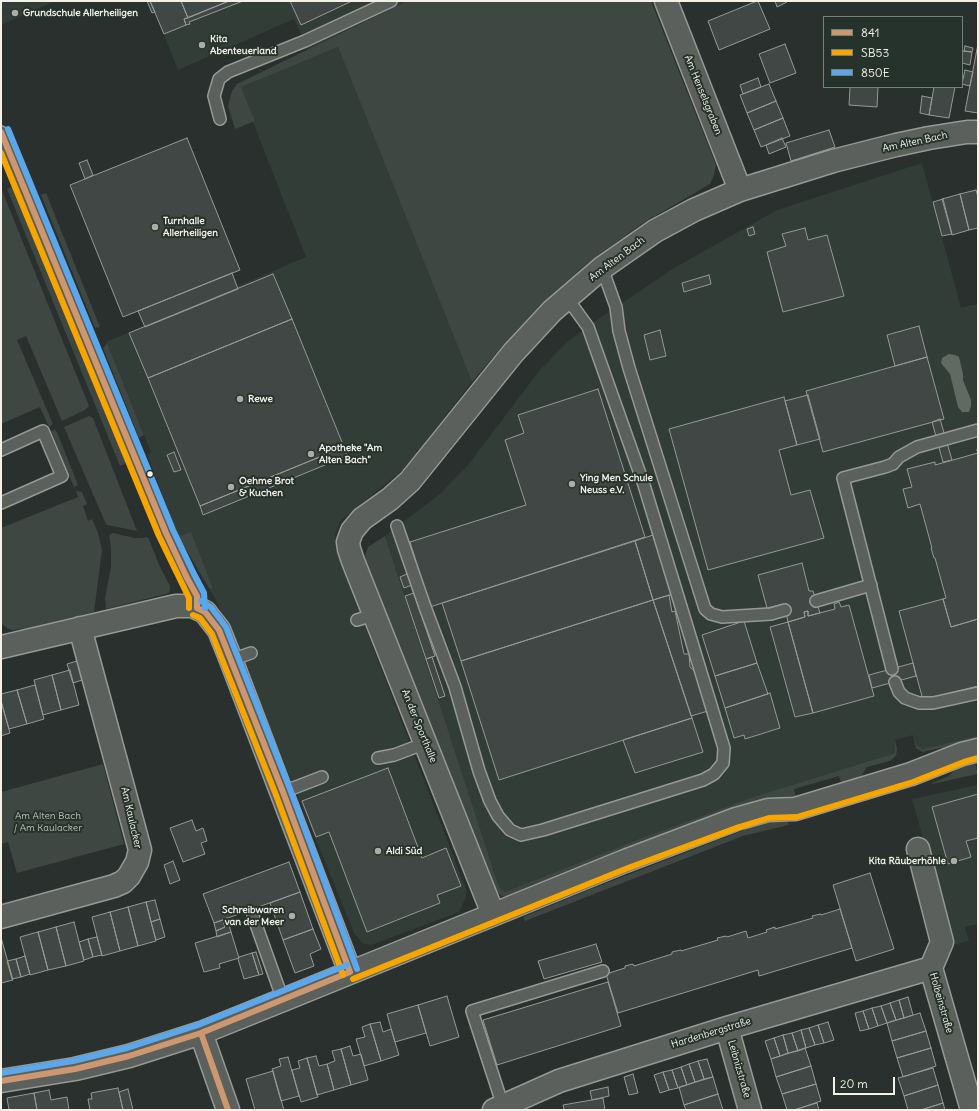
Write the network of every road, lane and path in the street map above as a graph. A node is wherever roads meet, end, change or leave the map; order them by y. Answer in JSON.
{"nodes":[{"id":1,"x":391,"y":1,"type":"edge"},
{"id":2,"x":666,"y":1,"type":"edge"},
{"id":3,"x":220,"y":119,"type":"dead end"},
{"id":4,"x":1,"y":132,"type":"edge"},
{"id":5,"x":978,"y":132,"type":"edge"},
{"id":6,"x":740,"y":190,"type":"junction"},
{"id":7,"x":602,"y":268,"type":"junction"},
{"id":8,"x":567,"y":298,"type":"junction"},
{"id":9,"x":978,"y":430,"type":"edge"},
{"id":10,"x":1,"y":450,"type":"edge"},
{"id":11,"x":1,"y":503,"type":"edge"},
{"id":12,"x":398,"y":526,"type":"dead end"},
{"id":13,"x":350,"y":536,"type":"joint"},
{"id":14,"x":871,"y":585,"type":"junction"},
{"id":15,"x":816,"y":601,"type":"dead end"},
{"id":16,"x":197,"y":608,"type":"junction"},
{"id":17,"x":785,"y":610,"type":"dead end"},
{"id":18,"x":80,"y":628,"type":"junction"},
{"id":19,"x":1,"y":647,"type":"edge"},
{"id":20,"x":251,"y":653,"type":"dead end"},
{"id":21,"x":231,"y":660,"type":"junction"},
{"id":22,"x":892,"y":669,"type":"dead end"},
{"id":23,"x":896,"y":682,"type":"dead end"},
{"id":24,"x":978,"y":693,"type":"edge"},
{"id":25,"x":426,"y":743,"type":"junction"},
{"id":26,"x":978,"y":750,"type":"edge"},
{"id":27,"x":378,"y":758,"type":"dead end"},
{"id":28,"x":322,"y":777,"type":"dead end"},
{"id":29,"x":283,"y":792,"type":"junction"},
{"id":30,"x":918,"y":849,"type":"dead end"},
{"id":31,"x":493,"y":914,"type":"junction"},
{"id":32,"x":1,"y":916,"type":"edge"},
{"id":33,"x":253,"y":916,"type":"dead end"},
{"id":34,"x":931,"y":968,"type":"junction"},
{"id":35,"x":603,"y":971,"type":"dead end"},
{"id":36,"x":350,"y":972,"type":"junction"},
{"id":37,"x":283,"y":1000,"type":"junction"},
{"id":38,"x":727,"y":1028,"type":"junction"},
{"id":39,"x":201,"y":1032,"type":"junction"},
{"id":40,"x":1,"y":1081,"type":"edge"},
{"id":41,"x":528,"y":1103,"type":"edge"},
{"id":42,"x":498,"y":1108,"type":"edge"},
{"id":43,"x":228,"y":1110,"type":"edge"},
{"id":44,"x":750,"y":1110,"type":"edge"},
{"id":45,"x":972,"y":1110,"type":"edge"}],
"edges":[{"from":1,"to":3,"type":"lane"},
{"from":2,"to":6,"type":"street","name":"Am Henselsgraben"},
{"from":4,"to":16,"type":"lane"},
{"from":5,"to":6,"type":"street","name":"Am Alten Bach"},
{"from":6,"to":7,"type":"street","name":"Am Alten Bach"},
{"from":7,"to":8,"type":"street","name":"Am Alten Bach"},
{"from":7,"to":17,"type":"lane"},
{"from":8,"to":12,"type":"lane"},
{"from":8,"to":13,"type":"street","name":"Am Alten Bach"},
{"from":9,"to":14,"type":"lane"},
{"from":10,"to":11,"type":"lane"},
{"from":13,"to":25,"type":"street","name":"An der Sporthalle"},
{"from":14,"to":15,"type":"lane"},
{"from":14,"to":22,"type":"lane"},
{"from":16,"to":18,"type":"street"},
{"from":16,"to":21,"type":"street"},
{"from":18,"to":19,"type":"street"},
{"from":18,"to":32,"type":"street","name":"Am Kaulacker"},
{"from":20,"to":21,"type":"lane"},
{"from":21,"to":29,"type":"street"},
{"from":23,"to":24,"type":"lane"},
{"from":25,"to":27,"type":"lane"},
{"from":25,"to":31,"type":"street","name":"An der Sporthalle"},
{"from":26,"to":31,"type":"street"},
{"from":28,"to":29,"type":"lane"},
{"from":29,"to":36,"type":"street"},
{"from":30,"to":34,"type":"street","name":"Holbeinstraße"},
{"from":31,"to":36,"type":"street"},
{"from":33,"to":37,"type":"lane"},
{"from":34,"to":38,"type":"street","name":"Hardenbergstraße"},
{"from":34,"to":45,"type":"street","name":"Holbeinstraße"},
{"from":35,"to":42,"type":"lane"},
{"from":36,"to":37,"type":"street"},
{"from":37,"to":39,"type":"street"},
{"from":38,"to":41,"type":"street","name":"Hardenbergstraße"},
{"from":38,"to":44,"type":"street","name":"Leibnizstraße"},
{"from":39,"to":40,"type":"street"},
{"from":39,"to":43,"type":"street"},
{"from":41,"to":42,"type":"street","name":"Hardenbergstraße"}]}
